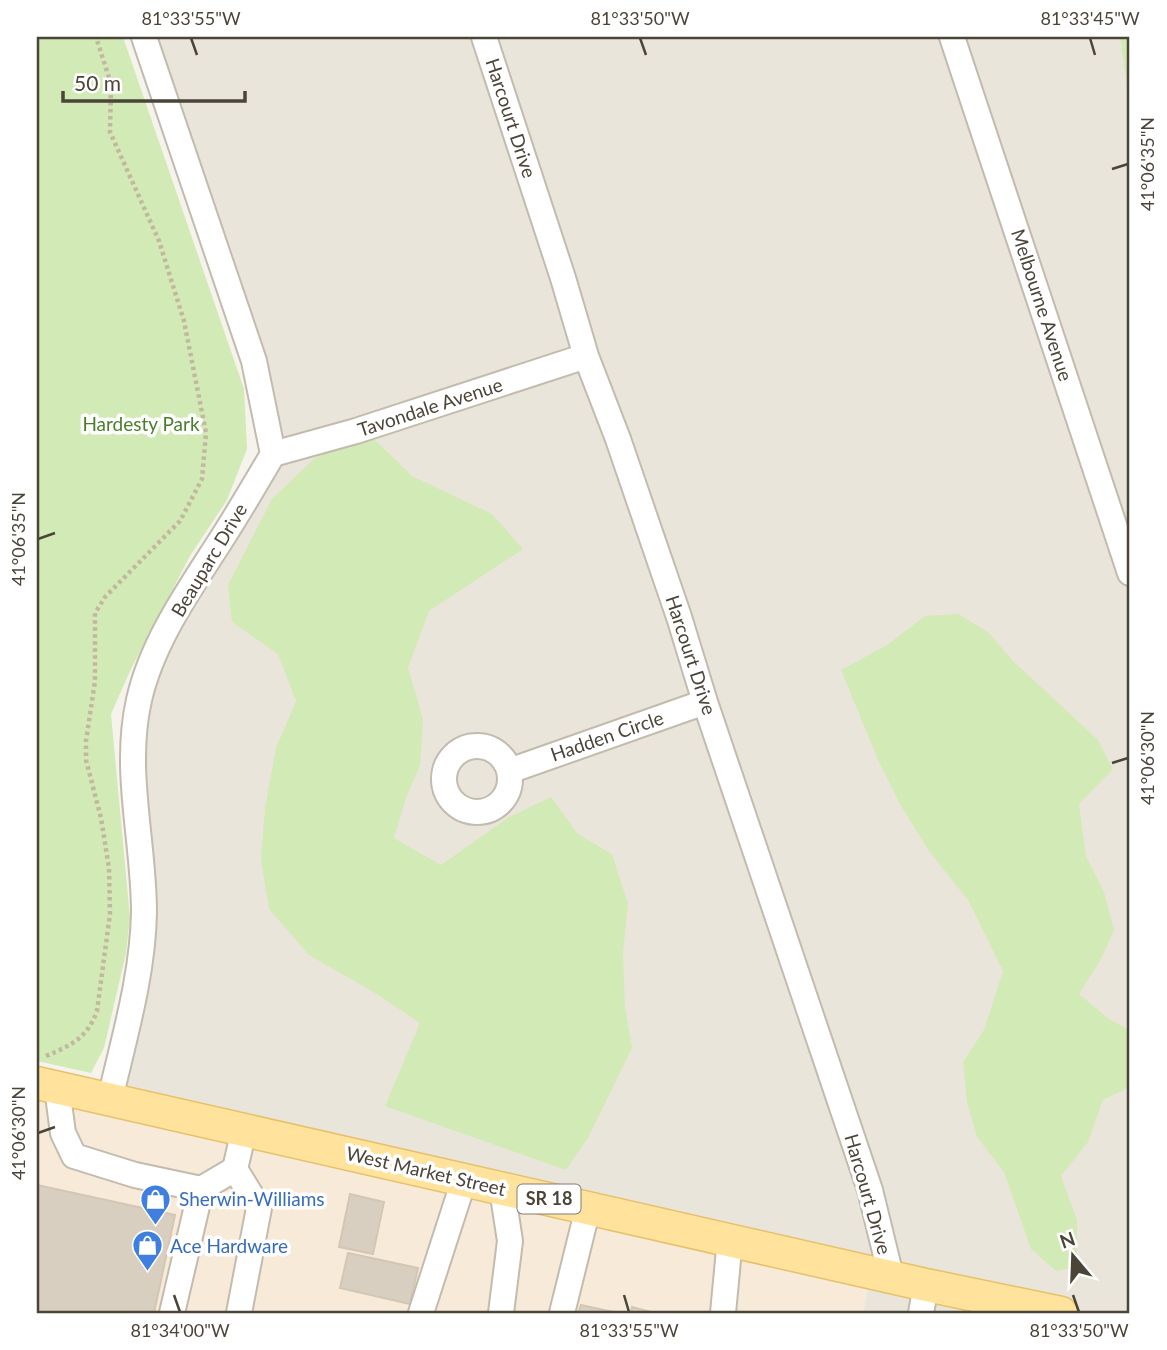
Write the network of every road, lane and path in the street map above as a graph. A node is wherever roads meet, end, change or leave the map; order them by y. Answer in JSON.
{"nodes":[{"id":1,"x":96,"y":37,"type":"edge"},
{"id":2,"x":144,"y":37,"type":"edge"},
{"id":3,"x":484,"y":37,"type":"edge"},
{"id":4,"x":952,"y":37,"type":"edge"},
{"id":5,"x":586,"y":356,"type":"junction"},
{"id":6,"x":273,"y":454,"type":"junction"},
{"id":7,"x":1130,"y":573,"type":"edge"},
{"id":8,"x":705,"y":702,"type":"junction"},
{"id":9,"x":509,"y":771,"type":"dead end"},
{"id":10,"x":46,"y":1076,"type":"edge"},
{"id":11,"x":110,"y":1099,"type":"junction"},
{"id":12,"x":244,"y":1130,"type":"junction"},
{"id":13,"x":235,"y":1169,"type":"junction"},
{"id":14,"x":464,"y":1180,"type":"junction"},
{"id":15,"x":201,"y":1189,"type":"junction"},
{"id":16,"x":502,"y":1189,"type":"junction"},
{"id":17,"x":588,"y":1208,"type":"junction"},
{"id":18,"x":730,"y":1239,"type":"junction"},
{"id":19,"x":891,"y":1276,"type":"junction"},
{"id":20,"x":924,"y":1299,"type":"edge"},
{"id":21,"x":173,"y":1313,"type":"edge"},
{"id":22,"x":239,"y":1313,"type":"edge"},
{"id":23,"x":421,"y":1313,"type":"edge"},
{"id":24,"x":501,"y":1313,"type":"edge"},
{"id":25,"x":562,"y":1313,"type":"edge"},
{"id":26,"x":723,"y":1313,"type":"edge"},
{"id":27,"x":1061,"y":1313,"type":"edge"}],
"edges":[{"from":1,"to":10,"type":"path"},
{"from":2,"to":6,"type":"street"},
{"from":3,"to":5,"type":"street","name":"Harcourt Drive"},
{"from":4,"to":7,"type":"street","name":"Melbourne Avenue"},
{"from":5,"to":6,"type":"street","name":"Tavondale Avenue"},
{"from":5,"to":8,"type":"street","name":"Harcourt Drive"},
{"from":6,"to":11,"type":"street","name":"Beauparc Drive"},
{"from":8,"to":9,"type":"street","name":"Hadden Circle"},
{"from":8,"to":19,"type":"street","name":"Harcourt Drive"},
{"from":10,"to":11,"type":"main road","name":"West Market Street","number":"SR 18"},
{"from":10,"to":15,"type":"street"},
{"from":11,"to":12,"type":"main road","name":"West Market Street","number":"SR 18"},
{"from":12,"to":13,"type":"street"},
{"from":12,"to":14,"type":"main road","name":"West Market Street","number":"SR 18"},
{"from":13,"to":15,"type":"street"},
{"from":13,"to":22,"type":"street"},
{"from":14,"to":16,"type":"main road","name":"West Market Street","number":"SR 18"},
{"from":14,"to":23,"type":"street"},
{"from":15,"to":21,"type":"street"},
{"from":16,"to":17,"type":"main road","name":"West Market Street","number":"SR 18"},
{"from":16,"to":24,"type":"street"},
{"from":17,"to":18,"type":"main road","name":"West Market Street","number":"SR 18"},
{"from":17,"to":25,"type":"street"},
{"from":18,"to":19,"type":"main road","name":"West Market Street","number":"SR 18"},
{"from":18,"to":26,"type":"street"},
{"from":19,"to":20,"type":"main road","name":"West Market Street","number":"SR 18"},
{"from":20,"to":27,"type":"main road","name":"West Market Street","number":"SR 18"}]}
